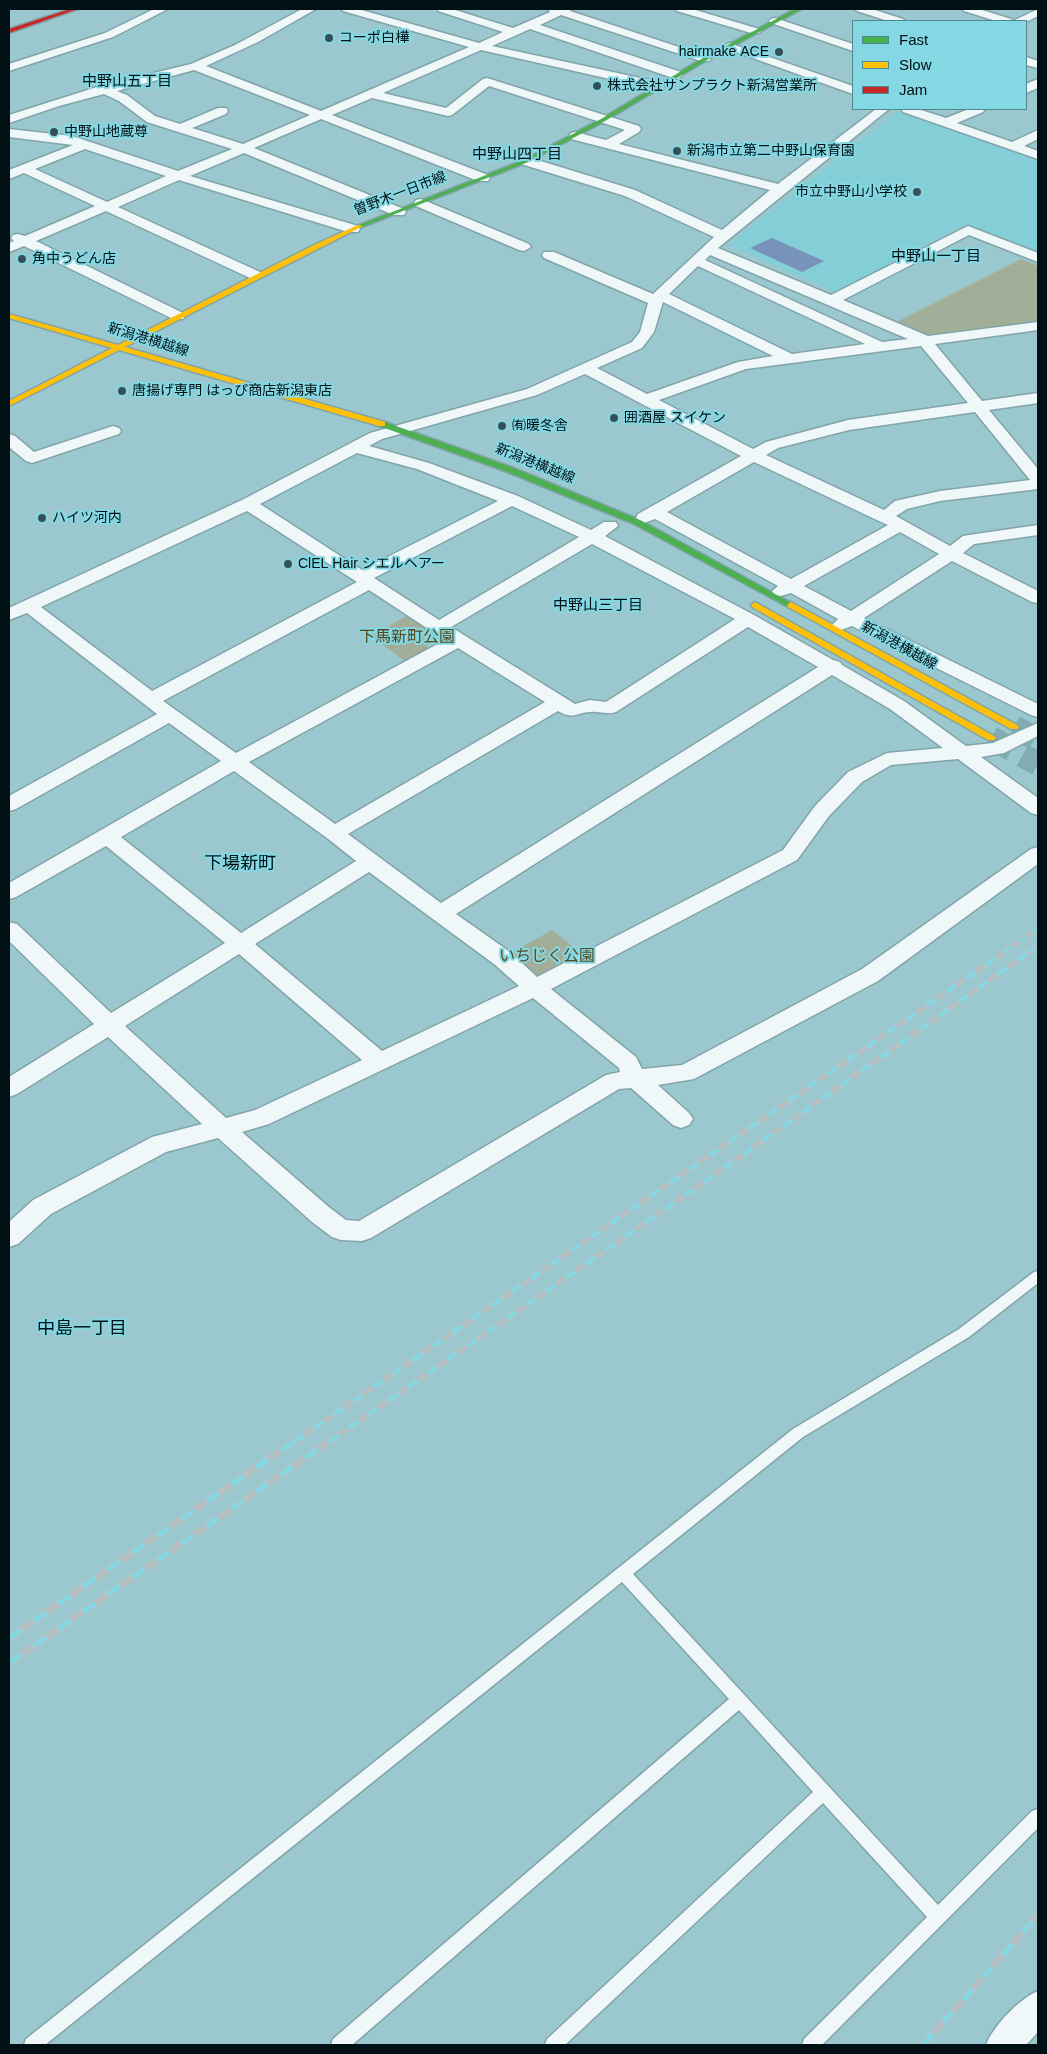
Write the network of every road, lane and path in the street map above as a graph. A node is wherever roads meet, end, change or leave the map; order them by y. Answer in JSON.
{"nodes":[{"id":1,"x":75,"y":9,"type":"edge"},
{"id":2,"x":162,"y":9,"type":"edge"},
{"id":3,"x":310,"y":9,"type":"edge"},
{"id":4,"x":347,"y":9,"type":"edge"},
{"id":5,"x":442,"y":9,"type":"edge"},
{"id":6,"x":681,"y":9,"type":"edge"},
{"id":7,"x":799,"y":9,"type":"edge"},
{"id":8,"x":861,"y":9,"type":"edge"},
{"id":9,"x":968,"y":9,"type":"edge"},
{"id":10,"x":560,"y":10,"type":"edge"},
{"id":11,"x":1038,"y":12,"type":"edge"},
{"id":12,"x":896,"y":20,"type":"edge"},
{"id":13,"x":1004,"y":20,"type":"edge"},
{"id":14,"x":1021,"y":20,"type":"edge"},
{"id":15,"x":775,"y":21,"type":"junction"},
{"id":16,"x":530,"y":25,"type":"junction"},
{"id":17,"x":10,"y":30,"type":"edge"},
{"id":18,"x":755,"y":31,"type":"junction"},
{"id":19,"x":513,"y":32,"type":"junction"},
{"id":20,"x":482,"y":46,"type":"junction"},
{"id":21,"x":729,"y":46,"type":"junction"},
{"id":22,"x":852,"y":48,"type":"edge"},
{"id":23,"x":705,"y":59,"type":"junction"},
{"id":24,"x":195,"y":66,"type":"junction"},
{"id":25,"x":9,"y":68,"type":"edge"},
{"id":26,"x":677,"y":75,"type":"junction"},
{"id":27,"x":659,"y":86,"type":"junction"},
{"id":28,"x":104,"y":89,"type":"junction"},
{"id":29,"x":852,"y":90,"type":"edge"},
{"id":30,"x":372,"y":94,"type":"junction"},
{"id":31,"x":222,"y":110,"type":"dead end"},
{"id":32,"x":882,"y":110,"type":"edge"},
{"id":33,"x":910,"y":110,"type":"edge"},
{"id":34,"x":977,"y":110,"type":"edge"},
{"id":35,"x":322,"y":115,"type":"junction"},
{"id":36,"x":9,"y":119,"type":"edge"},
{"id":37,"x":603,"y":120,"type":"junction"},
{"id":38,"x":948,"y":122,"type":"junction"},
{"id":39,"x":182,"y":128,"type":"junction"},
{"id":40,"x":9,"y":133,"type":"edge"},
{"id":41,"x":1038,"y":134,"type":"edge"},
{"id":42,"x":575,"y":136,"type":"junction"},
{"id":43,"x":609,"y":144,"type":"junction"},
{"id":44,"x":83,"y":146,"type":"junction"},
{"id":45,"x":1013,"y":146,"type":"junction"},
{"id":46,"x":243,"y":148,"type":"junction"},
{"id":47,"x":1038,"y":155,"type":"edge"},
{"id":48,"x":526,"y":161,"type":"junction"},
{"id":49,"x":25,"y":169,"type":"junction"},
{"id":50,"x":9,"y":175,"type":"edge"},
{"id":51,"x":177,"y":176,"type":"junction"},
{"id":52,"x":483,"y":178,"type":"junction"},
{"id":53,"x":780,"y":189,"type":"junction"},
{"id":54,"x":421,"y":203,"type":"junction"},
{"id":55,"x":106,"y":206,"type":"junction"},
{"id":56,"x":399,"y":212,"type":"junction"},
{"id":57,"x":353,"y":229,"type":"junction"},
{"id":58,"x":9,"y":233,"type":"edge"},
{"id":59,"x":722,"y":235,"type":"junction"},
{"id":60,"x":25,"y":241,"type":"junction"},
{"id":61,"x":524,"y":247,"type":"dead end"},
{"id":62,"x":9,"y":248,"type":"edge"},
{"id":63,"x":709,"y":249,"type":"junction"},
{"id":64,"x":549,"y":255,"type":"dead end"},
{"id":65,"x":1038,"y":258,"type":"edge"},
{"id":66,"x":697,"y":261,"type":"junction"},
{"id":67,"x":256,"y":275,"type":"junction"},
{"id":68,"x":658,"y":298,"type":"junction"},
{"id":69,"x":832,"y":301,"type":"junction"},
{"id":70,"x":9,"y":316,"type":"edge"},
{"id":71,"x":178,"y":316,"type":"junction"},
{"id":72,"x":1038,"y":326,"type":"edge"},
{"id":73,"x":9,"y":327,"type":"edge"},
{"id":74,"x":924,"y":340,"type":"junction"},
{"id":75,"x":118,"y":346,"type":"junction"},
{"id":76,"x":878,"y":346,"type":"junction"},
{"id":77,"x":107,"y":353,"type":"junction"},
{"id":78,"x":788,"y":358,"type":"junction"},
{"id":79,"x":585,"y":368,"type":"junction"},
{"id":80,"x":1038,"y":398,"type":"edge"},
{"id":81,"x":647,"y":399,"type":"junction"},
{"id":82,"x":268,"y":403,"type":"dead end"},
{"id":83,"x":9,"y":404,"type":"edge"},
{"id":84,"x":978,"y":406,"type":"junction"},
{"id":85,"x":113,"y":431,"type":"dead end"},
{"id":86,"x":399,"y":436,"type":"junction"},
{"id":87,"x":9,"y":439,"type":"edge"},
{"id":88,"x":357,"y":439,"type":"junction"},
{"id":89,"x":752,"y":455,"type":"junction"},
{"id":90,"x":467,"y":467,"type":"dead end"},
{"id":91,"x":1038,"y":479,"type":"edge"},
{"id":92,"x":502,"y":480,"type":"dead end"},
{"id":93,"x":1038,"y":484,"type":"edge"},
{"id":94,"x":512,"y":500,"type":"junction"},
{"id":95,"x":248,"y":504,"type":"junction"},
{"id":96,"x":655,"y":512,"type":"junction"},
{"id":97,"x":885,"y":517,"type":"junction"},
{"id":98,"x":637,"y":522,"type":"junction"},
{"id":99,"x":901,"y":525,"type":"junction"},
{"id":100,"x":604,"y":529,"type":"junction"},
{"id":101,"x":1038,"y":530,"type":"edge"},
{"id":102,"x":951,"y":554,"type":"junction"},
{"id":103,"x":366,"y":580,"type":"junction"},
{"id":104,"x":1038,"y":582,"type":"edge"},
{"id":105,"x":792,"y":585,"type":"junction"},
{"id":106,"x":1015,"y":586,"type":"junction"},
{"id":107,"x":775,"y":595,"type":"junction"},
{"id":108,"x":1038,"y":598,"type":"edge"},
{"id":109,"x":745,"y":600,"type":"dead end"},
{"id":110,"x":28,"y":605,"type":"junction"},
{"id":111,"x":9,"y":615,"type":"edge"},
{"id":112,"x":748,"y":619,"type":"junction"},
{"id":113,"x":852,"y":619,"type":"junction"},
{"id":114,"x":439,"y":627,"type":"junction"},
{"id":115,"x":836,"y":628,"type":"junction"},
{"id":116,"x":458,"y":640,"type":"junction"},
{"id":117,"x":833,"y":666,"type":"junction"},
{"id":118,"x":150,"y":700,"type":"junction"},
{"id":119,"x":558,"y":703,"type":"junction"},
{"id":120,"x":1038,"y":711,"type":"edge"},
{"id":121,"x":170,"y":715,"type":"junction"},
{"id":122,"x":1014,"y":727,"type":"tunnel mouth"},
{"id":123,"x":1038,"y":729,"type":"edge"},
{"id":124,"x":992,"y":738,"type":"tunnel mouth"},
{"id":125,"x":962,"y":753,"type":"junction"},
{"id":126,"x":235,"y":762,"type":"junction"},
{"id":127,"x":9,"y":804,"type":"edge"},
{"id":128,"x":1038,"y":808,"type":"edge"},
{"id":129,"x":334,"y":832,"type":"junction"},
{"id":130,"x":107,"y":836,"type":"junction"},
{"id":131,"x":1038,"y":854,"type":"edge"},
{"id":132,"x":370,"y":862,"type":"junction"},
{"id":133,"x":9,"y":892,"type":"edge"},
{"id":134,"x":441,"y":913,"type":"junction"},
{"id":135,"x":9,"y":929,"type":"edge"},
{"id":136,"x":241,"y":944,"type":"junction"},
{"id":137,"x":535,"y":988,"type":"junction"},
{"id":138,"x":109,"y":1025,"type":"junction"},
{"id":139,"x":380,"y":1062,"type":"junction"},
{"id":140,"x":634,"y":1077,"type":"junction"},
{"id":141,"x":9,"y":1088,"type":"edge"},
{"id":142,"x":681,"y":1119,"type":"dead end"},
{"id":143,"x":222,"y":1128,"type":"junction"},
{"id":144,"x":9,"y":1237,"type":"edge"},
{"id":145,"x":1038,"y":1276,"type":"edge"},
{"id":146,"x":623,"y":1573,"type":"junction"},
{"id":147,"x":739,"y":1700,"type":"junction"},
{"id":148,"x":824,"y":1792,"type":"junction"},
{"id":149,"x":1038,"y":1817,"type":"edge"},
{"id":150,"x":938,"y":1917,"type":"junction"},
{"id":151,"x":1038,"y":2008,"type":"edge"},
{"id":152,"x":32,"y":2045,"type":"edge"},
{"id":153,"x":339,"y":2045,"type":"edge"},
{"id":154,"x":553,"y":2045,"type":"edge"},
{"id":155,"x":810,"y":2045,"type":"edge"},
{"id":156,"x":1003,"y":2045,"type":"edge"}],
"edges":[{"from":1,"to":17,"type":"main road"},
{"from":2,"to":25,"type":"street"},
{"from":3,"to":24,"type":"street"},
{"from":4,"to":20,"type":"street"},
{"from":5,"to":19,"type":"street"},
{"from":6,"to":18,"type":"street"},
{"from":7,"to":15,"type":"main road","name":"曽野木一日市線"},
{"from":8,"to":12,"type":"street"},
{"from":9,"to":13,"type":"street"},
{"from":10,"to":16,"type":"street"},
{"from":10,"to":23,"type":"street"},
{"from":11,"to":14,"type":"street"},
{"from":15,"to":18,"type":"main road","name":"曽野木一日市線"},
{"from":15,"to":22,"type":"street"},
{"from":16,"to":19,"type":"street"},
{"from":16,"to":26,"type":"street"},
{"from":18,"to":21,"type":"main road","name":"曽野木一日市線"},
{"from":19,"to":20,"type":"street"},
{"from":20,"to":27,"type":"street"},
{"from":20,"to":30,"type":"street"},
{"from":21,"to":23,"type":"main road","name":"曽野木一日市線"},
{"from":21,"to":29,"type":"street"},
{"from":23,"to":26,"type":"main road","name":"曽野木一日市線"},
{"from":24,"to":28,"type":"street"},
{"from":24,"to":35,"type":"street"},
{"from":26,"to":27,"type":"main road","name":"曽野木一日市線"},
{"from":27,"to":37,"type":"main road","name":"曽野木一日市線"},
{"from":28,"to":36,"type":"street"},
{"from":28,"to":39,"type":"street"},
{"from":30,"to":35,"type":"street"},
{"from":30,"to":37,"type":"street"},
{"from":31,"to":39,"type":"street"},
{"from":32,"to":53,"type":"street"},
{"from":33,"to":38,"type":"street"},
{"from":34,"to":38,"type":"street"},
{"from":35,"to":46,"type":"street"},
{"from":35,"to":52,"type":"street"},
{"from":37,"to":42,"type":"main road","name":"曽野木一日市線"},
{"from":37,"to":43,"type":"street"},
{"from":38,"to":45,"type":"street"},
{"from":39,"to":46,"type":"street"},
{"from":40,"to":44,"type":"street"},
{"from":41,"to":45,"type":"street"},
{"from":42,"to":43,"type":"street"},
{"from":42,"to":48,"type":"main road","name":"曽野木一日市線"},
{"from":43,"to":53,"type":"street"},
{"from":44,"to":49,"type":"street"},
{"from":44,"to":51,"type":"street"},
{"from":45,"to":47,"type":"street"},
{"from":46,"to":51,"type":"street"},
{"from":46,"to":56,"type":"street"},
{"from":48,"to":52,"type":"main road","name":"曽野木一日市線"},
{"from":48,"to":59,"type":"street"},
{"from":49,"to":50,"type":"street"},
{"from":49,"to":55,"type":"street"},
{"from":51,"to":55,"type":"street"},
{"from":51,"to":57,"type":"street"},
{"from":52,"to":54,"type":"main road","name":"曽野木一日市線"},
{"from":53,"to":59,"type":"street"},
{"from":54,"to":56,"type":"main road","name":"曽野木一日市線"},
{"from":54,"to":61,"type":"street"},
{"from":55,"to":60,"type":"street"},
{"from":55,"to":67,"type":"street"},
{"from":56,"to":57,"type":"main road","name":"曽野木一日市線"},
{"from":57,"to":67,"type":"main road","name":"曽野木一日市線"},
{"from":58,"to":60,"type":"street"},
{"from":59,"to":63,"type":"street"},
{"from":60,"to":62,"type":"street"},
{"from":60,"to":71,"type":"street"},
{"from":63,"to":66,"type":"street"},
{"from":63,"to":69,"type":"street"},
{"from":64,"to":68,"type":"street"},
{"from":65,"to":69,"type":"street"},
{"from":66,"to":68,"type":"street"},
{"from":66,"to":76,"type":"street"},
{"from":67,"to":71,"type":"main road","name":"曽野木一日市線"},
{"from":68,"to":78,"type":"street"},
{"from":68,"to":79,"type":"street"},
{"from":69,"to":74,"type":"street"},
{"from":70,"to":75,"type":"main road","name":"新潟港横越線"},
{"from":71,"to":75,"type":"main road","name":"曽野木一日市線"},
{"from":72,"to":74,"type":"street"},
{"from":73,"to":77,"type":"main road","name":"新潟港横越線"},
{"from":74,"to":76,"type":"street"},
{"from":74,"to":84,"type":"street"},
{"from":75,"to":77,"type":"main road","name":"曽野木一日市線"},
{"from":75,"to":86,"type":"main road","name":"新潟港横越線"},
{"from":76,"to":78,"type":"street"},
{"from":77,"to":82,"type":"main road","name":"新潟港横越線"},
{"from":77,"to":83,"type":"main road","name":"曽野木一日市線"},
{"from":78,"to":81,"type":"street"},
{"from":79,"to":81,"type":"street"},
{"from":79,"to":86,"type":"street"},
{"from":80,"to":84,"type":"street"},
{"from":81,"to":89,"type":"street"},
{"from":84,"to":89,"type":"street"},
{"from":84,"to":91,"type":"street"},
{"from":85,"to":87,"type":"street"},
{"from":86,"to":88,"type":"street"},
{"from":86,"to":98,"type":"main road","name":"新潟港横越線"},
{"from":88,"to":94,"type":"street"},
{"from":88,"to":95,"type":"street"},
{"from":89,"to":96,"type":"street"},
{"from":89,"to":97,"type":"street"},
{"from":90,"to":92,"type":"main road","name":"新潟港横越線"},
{"from":93,"to":97,"type":"street"},
{"from":94,"to":100,"type":"street"},
{"from":94,"to":103,"type":"street"},
{"from":95,"to":103,"type":"street"},
{"from":95,"to":110,"type":"street"},
{"from":96,"to":98,"type":"street"},
{"from":96,"to":105,"type":"street"},
{"from":97,"to":99,"type":"street"},
{"from":98,"to":107,"type":"main road","name":"新潟港横越線"},
{"from":99,"to":102,"type":"street"},
{"from":99,"to":105,"type":"street"},
{"from":100,"to":112,"type":"street"},
{"from":100,"to":114,"type":"street"},
{"from":101,"to":102,"type":"street"},
{"from":102,"to":106,"type":"street"},
{"from":102,"to":113,"type":"street"},
{"from":103,"to":114,"type":"street"},
{"from":103,"to":118,"type":"street"},
{"from":104,"to":106,"type":"street"},
{"from":105,"to":107,"type":"street"},
{"from":105,"to":113,"type":"street"},
{"from":106,"to":108,"type":"street"},
{"from":107,"to":115,"type":"main road","name":"新潟港横越線"},
{"from":109,"to":124,"type":"main road"},
{"from":110,"to":111,"type":"street"},
{"from":110,"to":118,"type":"street"},
{"from":112,"to":117,"type":"street"},
{"from":112,"to":119,"type":"street"},
{"from":113,"to":115,"type":"street"},
{"from":113,"to":120,"type":"street"},
{"from":114,"to":116,"type":"street"},
{"from":115,"to":122,"type":"main road","name":"新潟港横越線"},
{"from":116,"to":119,"type":"street"},
{"from":116,"to":126,"type":"street"},
{"from":117,"to":125,"type":"street"},
{"from":117,"to":134,"type":"street"},
{"from":118,"to":121,"type":"street"},
{"from":119,"to":129,"type":"street"},
{"from":121,"to":126,"type":"street"},
{"from":121,"to":127,"type":"street"},
{"from":123,"to":125,"type":"street"},
{"from":125,"to":128,"type":"street"},
{"from":125,"to":137,"type":"street"},
{"from":126,"to":129,"type":"street"},
{"from":126,"to":130,"type":"street"},
{"from":129,"to":132,"type":"street"},
{"from":130,"to":133,"type":"street"},
{"from":130,"to":136,"type":"street"},
{"from":131,"to":140,"type":"street"},
{"from":132,"to":134,"type":"street"},
{"from":132,"to":136,"type":"street"},
{"from":134,"to":137,"type":"street"},
{"from":135,"to":138,"type":"street"},
{"from":136,"to":138,"type":"street"},
{"from":136,"to":139,"type":"street"},
{"from":137,"to":139,"type":"street"},
{"from":137,"to":140,"type":"street"},
{"from":138,"to":141,"type":"street"},
{"from":138,"to":143,"type":"street"},
{"from":139,"to":143,"type":"street"},
{"from":140,"to":142,"type":"street"},
{"from":140,"to":143,"type":"street"},
{"from":143,"to":144,"type":"street"},
{"from":145,"to":146,"type":"lane"},
{"from":146,"to":147,"type":"lane"},
{"from":146,"to":152,"type":"lane"},
{"from":147,"to":148,"type":"lane"},
{"from":147,"to":153,"type":"lane"},
{"from":148,"to":150,"type":"lane"},
{"from":148,"to":154,"type":"lane"},
{"from":149,"to":150,"type":"lane"},
{"from":150,"to":155,"type":"lane"},
{"from":151,"to":156,"type":"street"}]}
